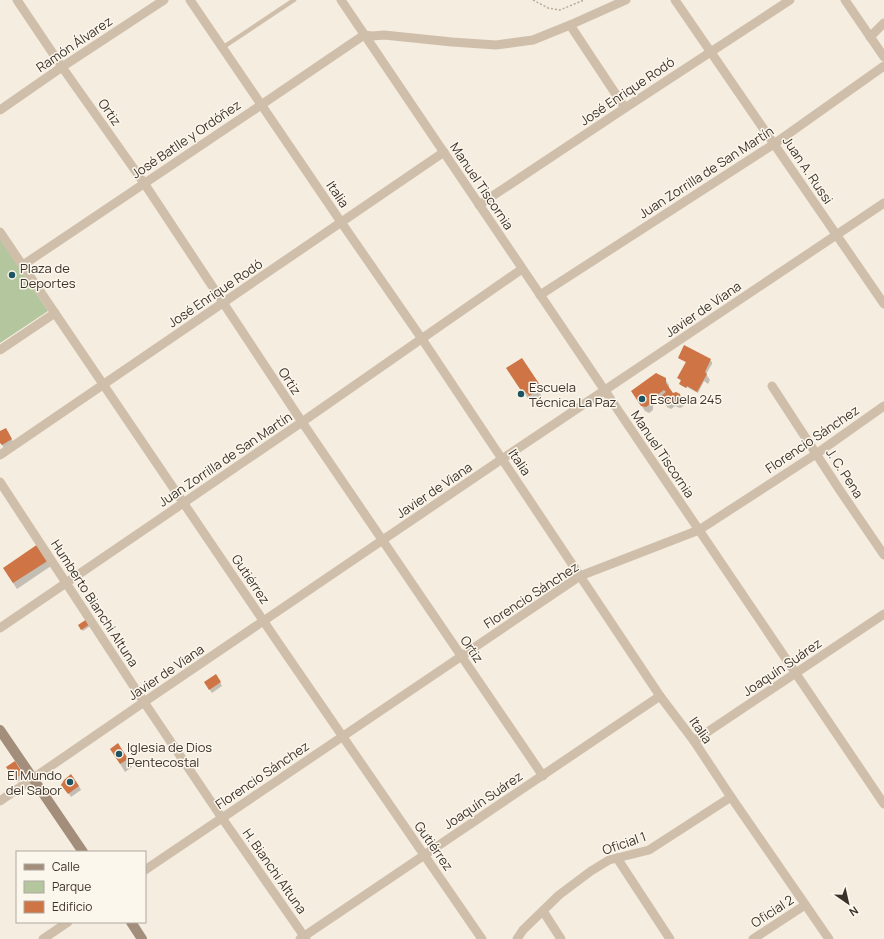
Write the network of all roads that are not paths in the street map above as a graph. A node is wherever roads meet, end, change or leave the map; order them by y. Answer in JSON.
{"nodes":[{"id":1,"x":17,"y":0,"type":"edge"},
{"id":2,"x":164,"y":0,"type":"edge"},
{"id":3,"x":190,"y":0,"type":"edge"},
{"id":4,"x":294,"y":0,"type":"edge"},
{"id":5,"x":341,"y":0,"type":"edge"},
{"id":6,"x":626,"y":0,"type":"edge"},
{"id":7,"x":675,"y":0,"type":"edge"},
{"id":8,"x":790,"y":0,"type":"edge"},
{"id":9,"x":845,"y":0,"type":"edge"},
{"id":10,"x":884,"y":23,"type":"edge"},
{"id":11,"x":570,"y":25,"type":"junction"},
{"id":12,"x":364,"y":35,"type":"junction"},
{"id":13,"x":870,"y":37,"type":"junction"},
{"id":14,"x":222,"y":48,"type":"junction"},
{"id":15,"x":711,"y":52,"type":"junction"},
{"id":16,"x":884,"y":57,"type":"edge"},
{"id":17,"x":884,"y":66,"type":"edge"},
{"id":18,"x":62,"y":67,"type":"junction"},
{"id":19,"x":261,"y":105,"type":"junction"},
{"id":20,"x":626,"y":108,"type":"junction"},
{"id":21,"x":0,"y":110,"type":"edge"},
{"id":22,"x":774,"y":144,"type":"junction"},
{"id":23,"x":444,"y":152,"type":"junction"},
{"id":24,"x":144,"y":183,"type":"junction"},
{"id":25,"x":884,"y":203,"type":"edge"},
{"id":26,"x":479,"y":205,"type":"junction"},
{"id":27,"x":341,"y":222,"type":"junction"},
{"id":28,"x":0,"y":232,"type":"edge"},
{"id":29,"x":836,"y":235,"type":"junction"},
{"id":30,"x":22,"y":265,"type":"junction"},
{"id":31,"x":522,"y":269,"type":"junction"},
{"id":32,"x":540,"y":295,"type":"junction"},
{"id":33,"x":224,"y":303,"type":"junction"},
{"id":34,"x":884,"y":304,"type":"edge"},
{"id":35,"x":55,"y":313,"type":"junction"},
{"id":36,"x":422,"y":339,"type":"junction"},
{"id":37,"x":0,"y":350,"type":"edge"},
{"id":38,"x":103,"y":384,"type":"junction"},
{"id":39,"x":772,"y":386,"type":"dead end"},
{"id":40,"x":605,"y":391,"type":"junction"},
{"id":41,"x":884,"y":406,"type":"edge"},
{"id":42,"x":302,"y":422,"type":"junction"},
{"id":43,"x":816,"y":454,"type":"junction"},
{"id":44,"x":0,"y":455,"type":"edge"},
{"id":45,"x":502,"y":459,"type":"junction"},
{"id":46,"x":0,"y":482,"type":"edge"},
{"id":47,"x":184,"y":503,"type":"junction"},
{"id":48,"x":699,"y":530,"type":"junction"},
{"id":49,"x":382,"y":541,"type":"junction"},
{"id":50,"x":884,"y":555,"type":"edge"},
{"id":51,"x":580,"y":576,"type":"junction"},
{"id":52,"x":66,"y":583,"type":"junction"},
{"id":53,"x":884,"y":614,"type":"edge"},
{"id":54,"x":264,"y":621,"type":"junction"},
{"id":55,"x":0,"y":628,"type":"edge"},
{"id":56,"x":461,"y":656,"type":"junction"},
{"id":57,"x":796,"y":673,"type":"junction"},
{"id":58,"x":660,"y":696,"type":"junction"},
{"id":59,"x":144,"y":702,"type":"junction"},
{"id":60,"x":0,"y":730,"type":"edge"},
{"id":61,"x":343,"y":736,"type":"junction"},
{"id":62,"x":694,"y":741,"type":"junction"},
{"id":63,"x":543,"y":776,"type":"junction"},
{"id":64,"x":33,"y":779,"type":"junction"},
{"id":65,"x":731,"y":797,"type":"junction"},
{"id":66,"x":0,"y":801,"type":"edge"},
{"id":67,"x":884,"y":804,"type":"edge"},
{"id":68,"x":222,"y":818,"type":"junction"},
{"id":69,"x":82,"y":851,"type":"edge"},
{"id":70,"x":425,"y":856,"type":"junction"},
{"id":71,"x":616,"y":858,"type":"junction"},
{"id":72,"x":146,"y":869,"type":"edge"},
{"id":73,"x":805,"y":905,"type":"junction"},
{"id":74,"x":543,"y":911,"type":"junction"},
{"id":75,"x":67,"y":923,"type":"edge"},
{"id":76,"x":131,"y":923,"type":"edge"},
{"id":77,"x":303,"y":938,"type":"edge"},
{"id":78,"x":43,"y":939,"type":"edge"},
{"id":79,"x":142,"y":939,"type":"edge"},
{"id":80,"x":482,"y":939,"type":"edge"},
{"id":81,"x":517,"y":939,"type":"edge"},
{"id":82,"x":561,"y":939,"type":"edge"},
{"id":83,"x":670,"y":939,"type":"edge"},
{"id":84,"x":753,"y":939,"type":"edge"},
{"id":85,"x":829,"y":939,"type":"edge"}],
"edges":[{"from":1,"to":18,"type":"street","name":"Ortiz"},
{"from":2,"to":18,"type":"street","name":"Ramón Álvarez"},
{"from":3,"to":14,"type":"street","name":"Italia"},
{"from":4,"to":14,"type":"lane"},
{"from":5,"to":12,"type":"street","name":"Manuel Tiscornia"},
{"from":6,"to":11,"type":"street"},
{"from":7,"to":15,"type":"street","name":"Juan A. Russi"},
{"from":8,"to":15,"type":"street","name":"José Enrique Rodó"},
{"from":9,"to":13,"type":"street"},
{"from":10,"to":13,"type":"street"},
{"from":11,"to":12,"type":"street"},
{"from":11,"to":20,"type":"street"},
{"from":12,"to":19,"type":"street","name":"José Batlle y Ordóñez"},
{"from":12,"to":23,"type":"street","name":"Manuel Tiscornia"},
{"from":13,"to":16,"type":"street"},
{"from":14,"to":19,"type":"street","name":"Italia"},
{"from":15,"to":20,"type":"street","name":"José Enrique Rodó"},
{"from":15,"to":22,"type":"street","name":"Juan A. Russi"},
{"from":17,"to":22,"type":"street","name":"Juan Zorrilla de San Martín"},
{"from":18,"to":21,"type":"street","name":"Ramón Álvarez"},
{"from":18,"to":24,"type":"street","name":"Ortiz"},
{"from":19,"to":24,"type":"street","name":"José Batlle y Ordóñez"},
{"from":19,"to":27,"type":"street","name":"Italia"},
{"from":20,"to":26,"type":"street","name":"José Enrique Rodó"},
{"from":22,"to":29,"type":"street","name":"Juan A. Russi"},
{"from":22,"to":32,"type":"street","name":"Juan Zorrilla de San Martín"},
{"from":23,"to":26,"type":"street","name":"Manuel Tiscornia"},
{"from":23,"to":27,"type":"street","name":"José Enrique Rodó"},
{"from":24,"to":30,"type":"street","name":"José Batlle y Ordóñez"},
{"from":24,"to":33,"type":"street","name":"Ortiz"},
{"from":25,"to":29,"type":"street","name":"Javier de Viana"},
{"from":26,"to":31,"type":"street","name":"Manuel Tiscornia"},
{"from":27,"to":33,"type":"street","name":"José Enrique Rodó"},
{"from":27,"to":36,"type":"street","name":"Italia"},
{"from":28,"to":30,"type":"street","name":"Gutiérrez"},
{"from":29,"to":34,"type":"street","name":"Juan A. Russi"},
{"from":29,"to":40,"type":"street","name":"Javier de Viana"},
{"from":30,"to":35,"type":"street","name":"Gutiérrez"},
{"from":31,"to":32,"type":"street","name":"Manuel Tiscornia"},
{"from":31,"to":36,"type":"street","name":"Juan Zorrilla de San Martín"},
{"from":32,"to":40,"type":"street","name":"Manuel Tiscornia"},
{"from":33,"to":38,"type":"street","name":"José Enrique Rodó"},
{"from":33,"to":42,"type":"street","name":"Ortiz"},
{"from":35,"to":37,"type":"street"},
{"from":35,"to":38,"type":"street","name":"Gutiérrez"},
{"from":36,"to":42,"type":"street","name":"Juan Zorrilla de San Martín"},
{"from":36,"to":45,"type":"street","name":"Italia"},
{"from":38,"to":44,"type":"street","name":"José Enrique Rodó"},
{"from":38,"to":47,"type":"street","name":"Gutiérrez"},
{"from":39,"to":43,"type":"street","name":"J. C. Pena"},
{"from":40,"to":45,"type":"street","name":"Javier de Viana"},
{"from":40,"to":48,"type":"street","name":"Manuel Tiscornia"},
{"from":41,"to":43,"type":"street","name":"Florencio Sánchez"},
{"from":42,"to":47,"type":"street","name":"Juan Zorrilla de San Martín"},
{"from":42,"to":49,"type":"street","name":"Ortiz"},
{"from":43,"to":48,"type":"street","name":"Florencio Sánchez"},
{"from":43,"to":50,"type":"street","name":"J. C. Pena"},
{"from":45,"to":49,"type":"street","name":"Javier de Viana"},
{"from":45,"to":51,"type":"street","name":"Italia"},
{"from":46,"to":52,"type":"street","name":"Humberto Bianchi Altuna"},
{"from":47,"to":52,"type":"street","name":"Juan Zorrilla de San Martín"},
{"from":47,"to":54,"type":"street","name":"Gutiérrez"},
{"from":48,"to":51,"type":"street","name":"Florencio Sánchez"},
{"from":48,"to":57,"type":"street","name":"Manuel Tiscornia"},
{"from":49,"to":54,"type":"street","name":"Javier de Viana"},
{"from":49,"to":56,"type":"street","name":"Ortiz"},
{"from":51,"to":56,"type":"street","name":"Florencio Sánchez"},
{"from":51,"to":58,"type":"street","name":"Italia"},
{"from":52,"to":55,"type":"street","name":"Juan Zorrilla de San Martín"},
{"from":52,"to":59,"type":"street","name":"Humberto Bianchi Altuna"},
{"from":53,"to":57,"type":"street","name":"Joaquín Suárez"},
{"from":54,"to":59,"type":"street","name":"Javier de Viana"},
{"from":54,"to":61,"type":"street","name":"Gutiérrez"},
{"from":56,"to":61,"type":"street","name":"Florencio Sánchez"},
{"from":56,"to":63,"type":"street","name":"Ortiz"},
{"from":57,"to":62,"type":"street","name":"Joaquín Suárez"},
{"from":57,"to":67,"type":"street","name":"Manuel Tiscornia"},
{"from":58,"to":62,"type":"street","name":"Italia"},
{"from":58,"to":63,"type":"street","name":"Joaquín Suárez"},
{"from":59,"to":64,"type":"street","name":"Javier de Viana"},
{"from":59,"to":68,"type":"street","name":"Humberto Bianchi Altuna"},
{"from":60,"to":64,"type":"street"},
{"from":61,"to":68,"type":"street","name":"Florencio Sánchez"},
{"from":61,"to":70,"type":"street","name":"Gutiérrez"},
{"from":62,"to":65,"type":"street","name":"Italia"},
{"from":63,"to":70,"type":"street","name":"Joaquín Suárez"},
{"from":64,"to":66,"type":"street","name":"Javier de Viana"},
{"from":64,"to":69,"type":"street"},
{"from":65,"to":71,"type":"street","name":"Oficial 1"},
{"from":65,"to":73,"type":"street","name":"Italia"},
{"from":68,"to":72,"type":"street","name":"Florencio Sánchez"},
{"from":68,"to":77,"type":"street","name":"H. Bianchi Altuna"},
{"from":70,"to":77,"type":"street","name":"Joaquín Suárez"},
{"from":70,"to":80,"type":"street","name":"Gutiérrez"},
{"from":71,"to":74,"type":"street","name":"Oficial 1"},
{"from":71,"to":83,"type":"street"},
{"from":73,"to":84,"type":"street","name":"Oficial 2"},
{"from":73,"to":85,"type":"street","name":"Italia"},
{"from":74,"to":81,"type":"street","name":"Oficial 1"},
{"from":74,"to":82,"type":"street"},
{"from":75,"to":78,"type":"street"},
{"from":76,"to":79,"type":"street"}]}
